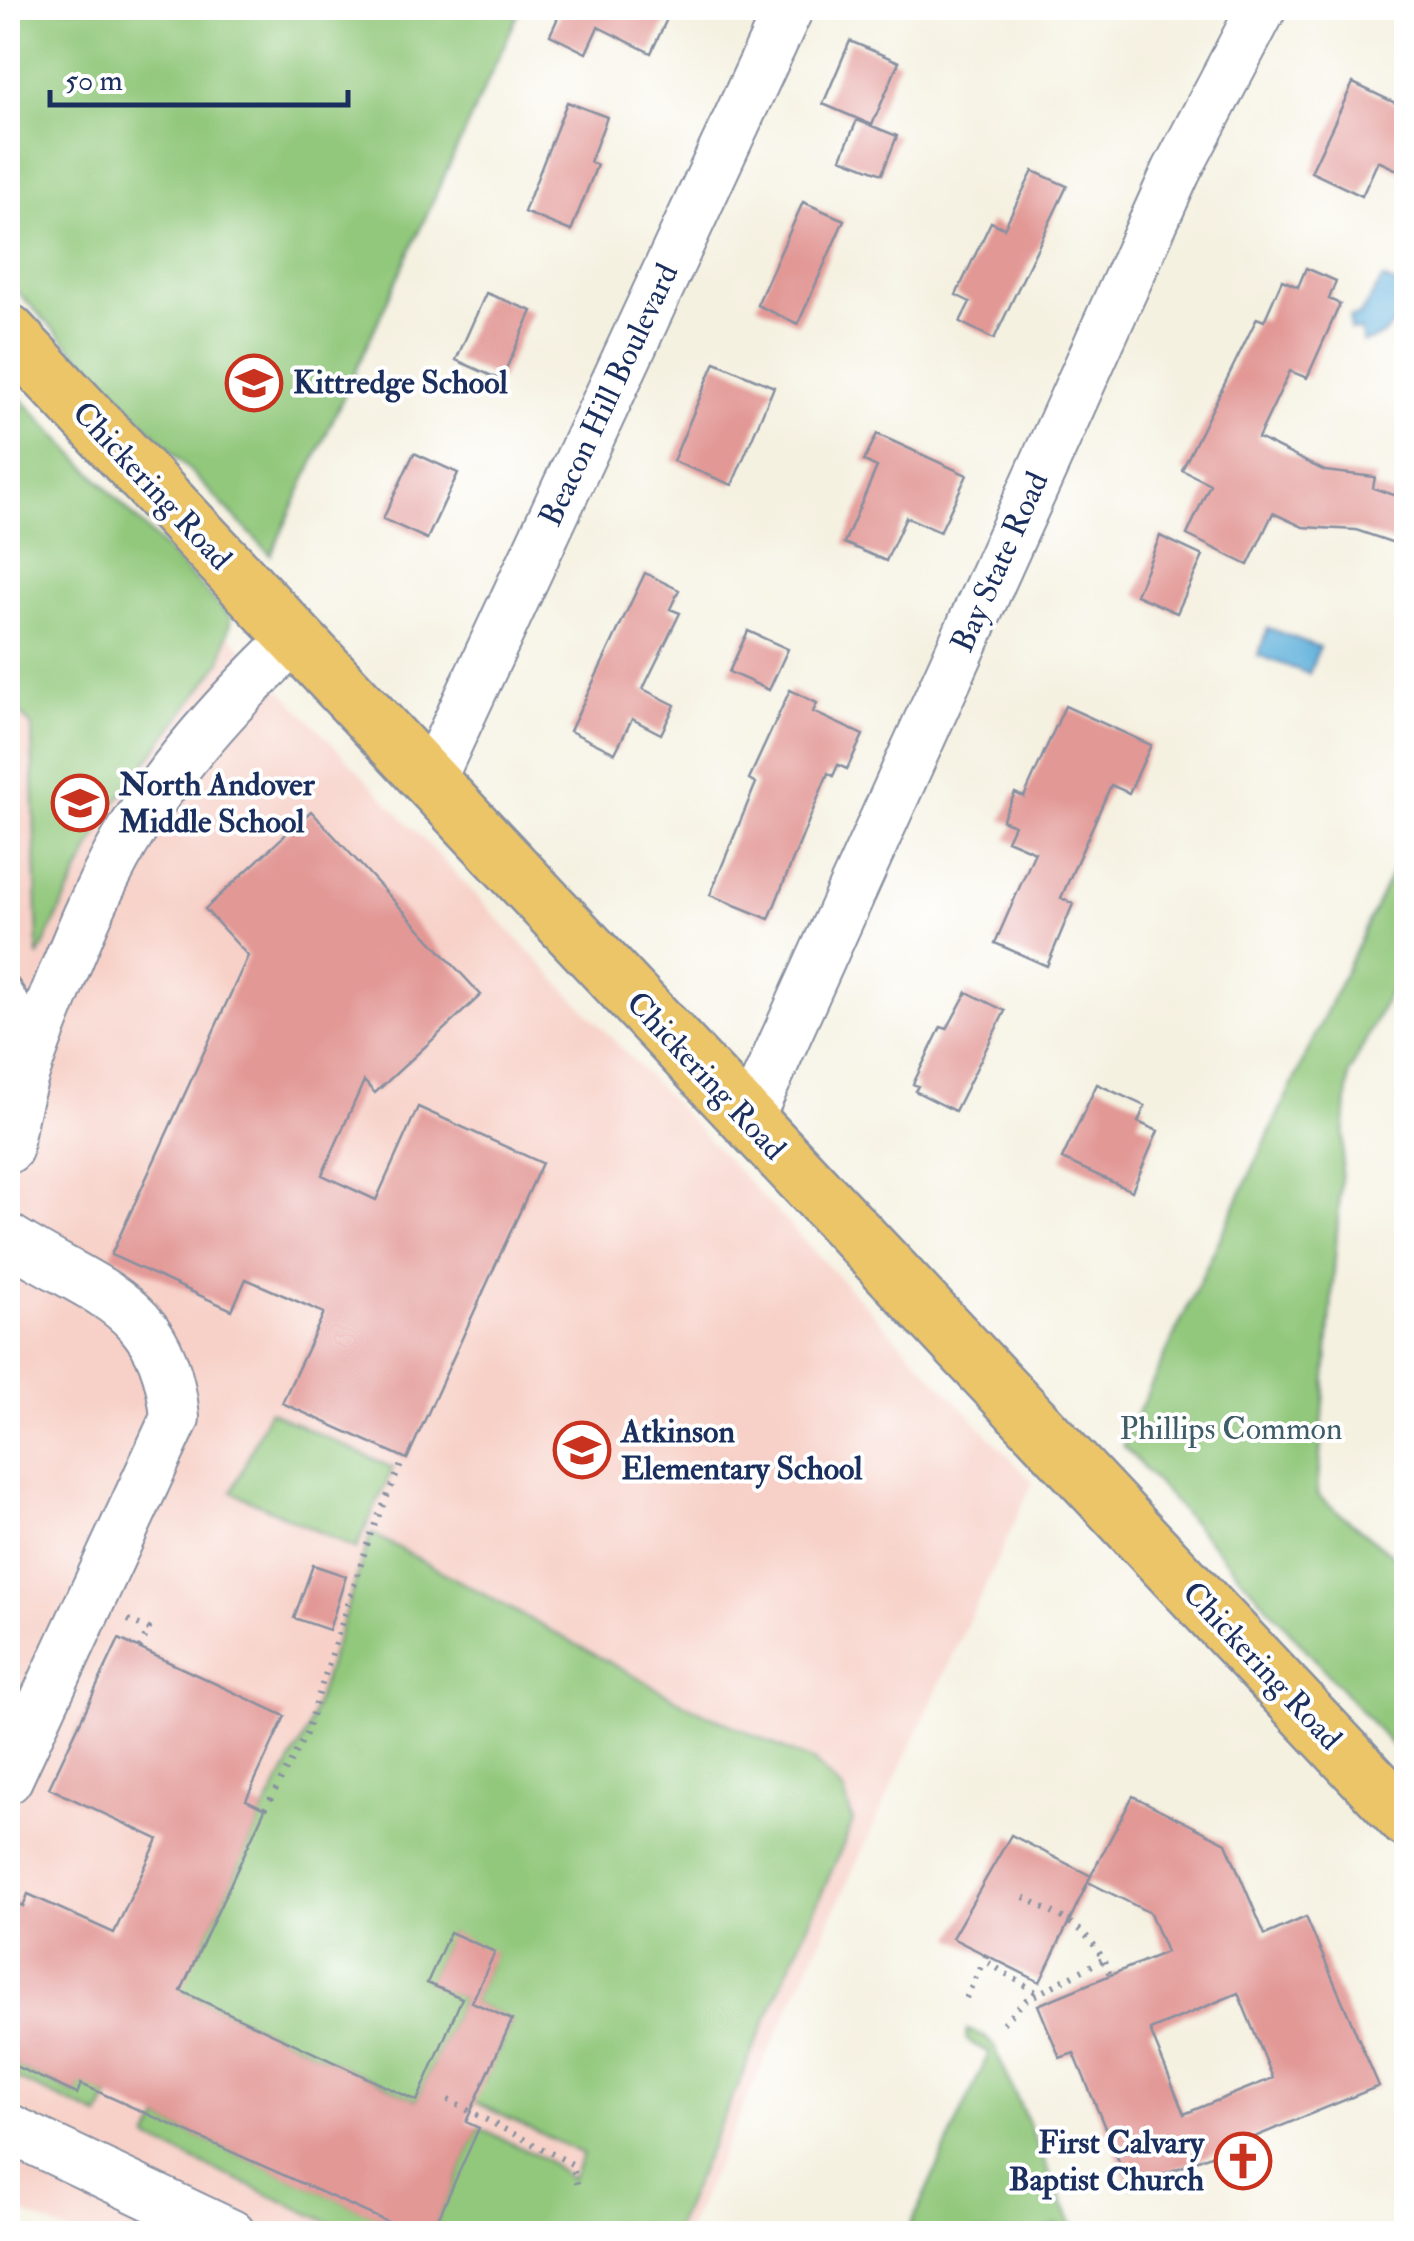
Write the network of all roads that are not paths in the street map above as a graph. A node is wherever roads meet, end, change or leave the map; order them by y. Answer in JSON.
{"nodes":[{"id":1,"x":788,"y":8,"type":"edge"},
{"id":2,"x":1262,"y":8,"type":"edge"},
{"id":3,"x":8,"y":332,"type":"edge"},
{"id":4,"x":295,"y":638,"type":"junction"},
{"id":5,"x":430,"y":782,"type":"junction"},
{"id":6,"x":8,"y":988,"type":"edge"},
{"id":7,"x":39,"y":1033,"type":"junction"},
{"id":8,"x":748,"y":1122,"type":"junction"},
{"id":9,"x":8,"y":1149,"type":"edge"},
{"id":10,"x":8,"y":1238,"type":"edge"},
{"id":11,"x":8,"y":1779,"type":"edge"},
{"id":12,"x":1406,"y":1819,"type":"edge"},
{"id":13,"x":8,"y":2128,"type":"edge"},
{"id":14,"x":231,"y":2234,"type":"edge"}],
"edges":[{"from":1,"to":5,"type":"street","name":"Beacon Hill Boulevard"},
{"from":2,"to":8,"type":"street","name":"Bay State Road"},
{"from":3,"to":4,"type":"main road","name":"Chickering Road"},
{"from":4,"to":5,"type":"main road","name":"Chickering Road"},
{"from":4,"to":7,"type":"street"},
{"from":5,"to":8,"type":"main road","name":"Chickering Road"},
{"from":6,"to":7,"type":"lane"},
{"from":7,"to":9,"type":"street"},
{"from":8,"to":12,"type":"main road","name":"Chickering Road"},
{"from":10,"to":11,"type":"street"},
{"from":13,"to":14,"type":"street"}]}
